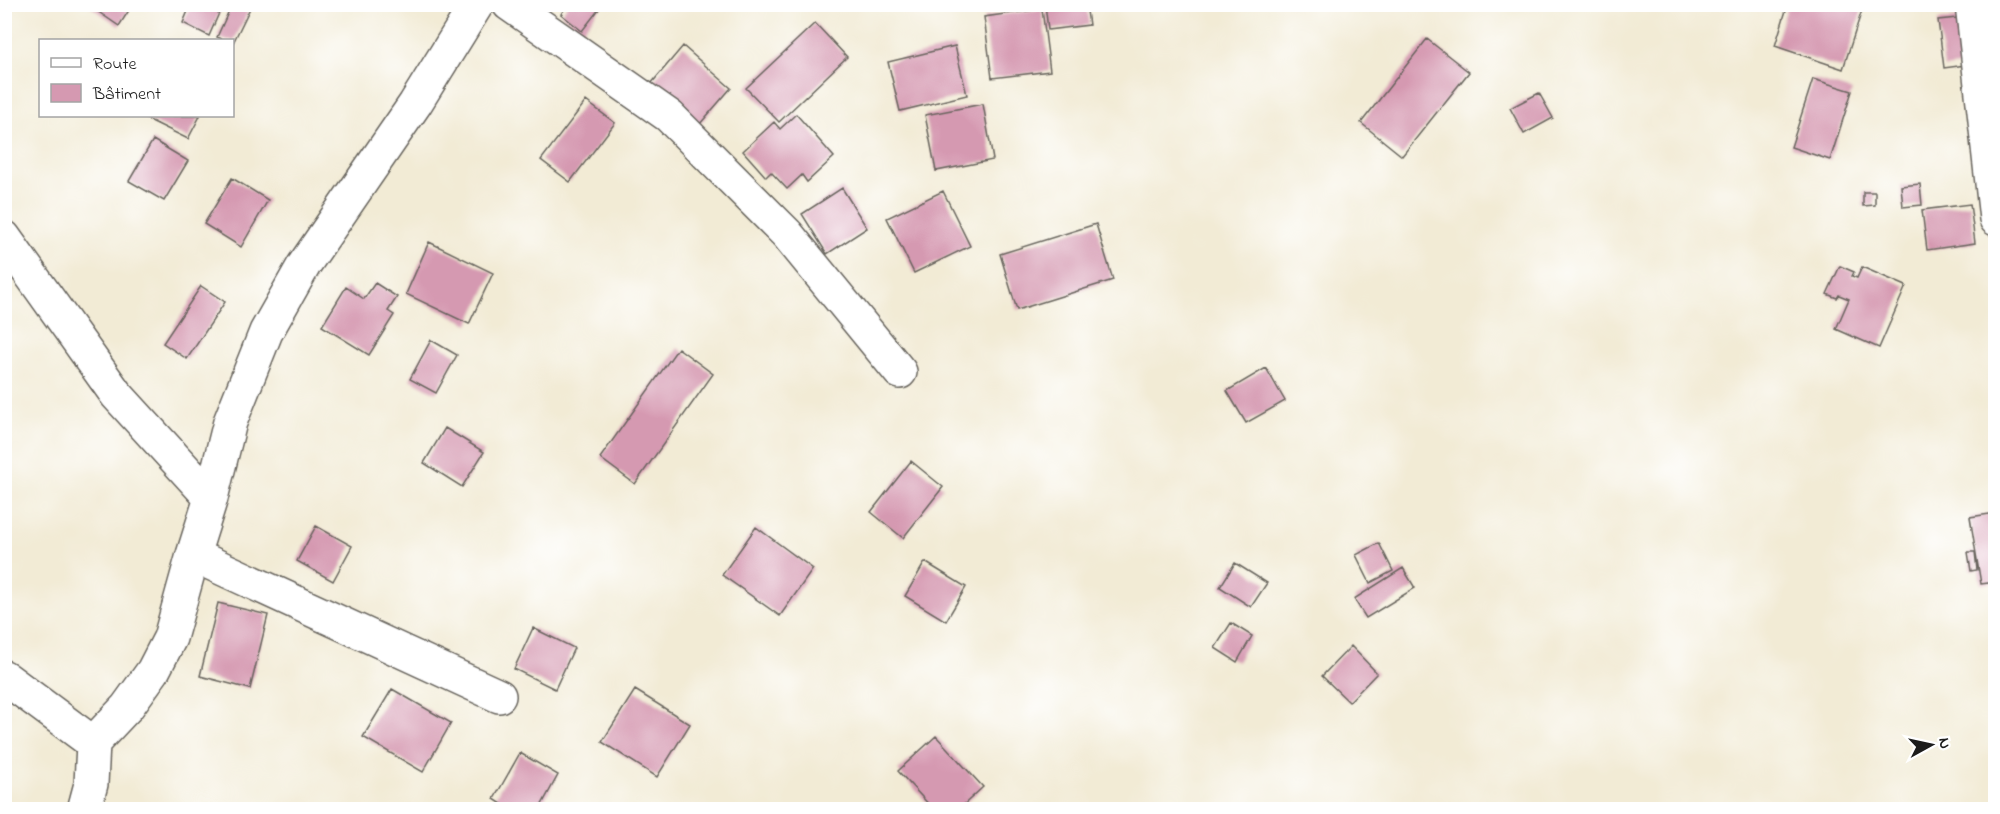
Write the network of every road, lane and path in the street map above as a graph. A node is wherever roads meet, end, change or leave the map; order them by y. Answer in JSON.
{"nodes":[{"id":1,"x":477,"y":4,"type":"edge"},
{"id":2,"x":509,"y":4,"type":"edge"},
{"id":3,"x":1972,"y":4,"type":"edge"},
{"id":4,"x":1995,"y":219,"type":"edge"},
{"id":5,"x":4,"y":237,"type":"edge"},
{"id":6,"x":900,"y":372,"type":"dead end"},
{"id":7,"x":212,"y":498,"type":"junction"},
{"id":8,"x":193,"y":555,"type":"junction"},
{"id":9,"x":4,"y":677,"type":"edge"},
{"id":10,"x":498,"y":696,"type":"dead end"},
{"id":11,"x":93,"y":743,"type":"junction"},
{"id":12,"x":84,"y":810,"type":"edge"}],
"edges":[{"from":1,"to":7,"type":"street"},
{"from":2,"to":6,"type":"street"},
{"from":3,"to":4,"type":"street"},
{"from":5,"to":7,"type":"street"},
{"from":7,"to":8,"type":"street"},
{"from":8,"to":10,"type":"street"},
{"from":8,"to":11,"type":"street"},
{"from":9,"to":11,"type":"street"},
{"from":11,"to":12,"type":"street"}]}
